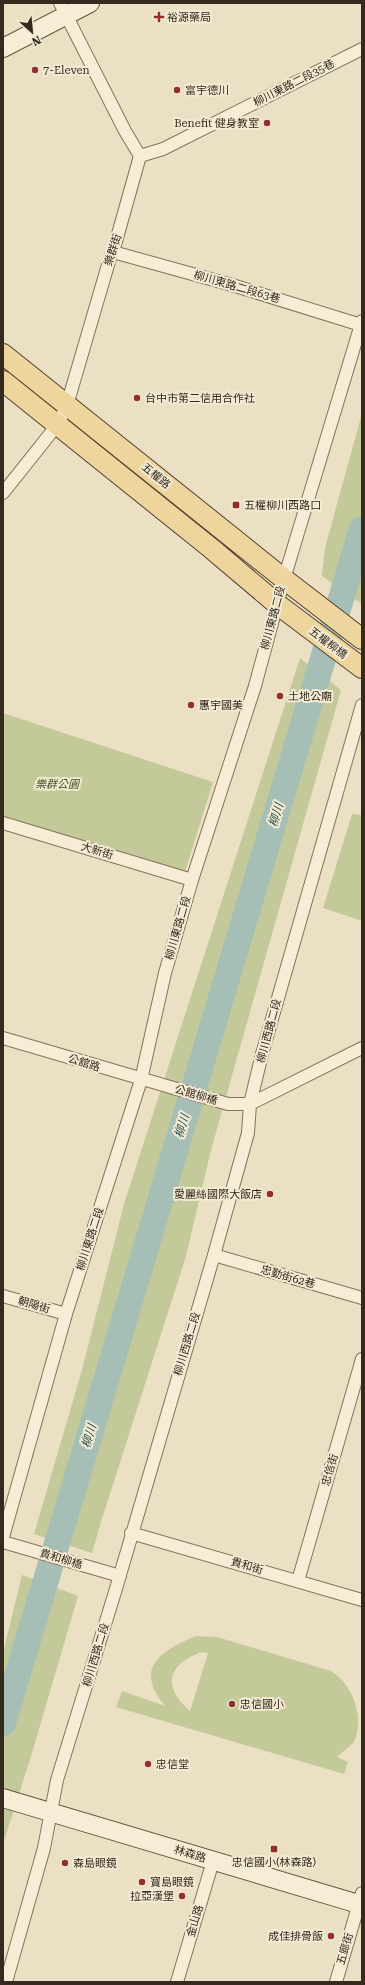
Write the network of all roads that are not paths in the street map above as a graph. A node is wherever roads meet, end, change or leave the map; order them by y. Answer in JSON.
{"nodes":[{"id":1,"x":90,"y":3,"type":"edge"},
{"id":2,"x":63,"y":9,"type":"edge"},
{"id":3,"x":3,"y":48,"type":"edge"},
{"id":4,"x":362,"y":49,"type":"edge"},
{"id":5,"x":140,"y":156,"type":"junction"},
{"id":6,"x":113,"y":252,"type":"junction"},
{"id":7,"x":361,"y":323,"type":"edge"},
{"id":8,"x":3,"y":354,"type":"edge"},
{"id":9,"x":3,"y":381,"type":"edge"},
{"id":10,"x":67,"y":405,"type":"junction"},
{"id":11,"x":58,"y":424,"type":"junction"},
{"id":12,"x":3,"y":493,"type":"edge"},
{"id":13,"x":284,"y":579,"type":"junction"},
{"id":14,"x":277,"y":604,"type":"junction"},
{"id":15,"x":302,"y":623,"type":"joint"},
{"id":16,"x":362,"y":640,"type":"edge"},
{"id":17,"x":358,"y":666,"type":"edge"},
{"id":18,"x":362,"y":705,"type":"edge"},
{"id":19,"x":3,"y":823,"type":"edge"},
{"id":20,"x":192,"y":880,"type":"junction"},
{"id":21,"x":3,"y":1038,"type":"edge"},
{"id":22,"x":362,"y":1048,"type":"edge"},
{"id":23,"x":141,"y":1080,"type":"junction"},
{"id":24,"x":164,"y":1086,"type":"joint"},
{"id":25,"x":250,"y":1104,"type":"junction"},
{"id":26,"x":214,"y":1255,"type":"junction"},
{"id":27,"x":3,"y":1296,"type":"edge"},
{"id":28,"x":362,"y":1298,"type":"edge"},
{"id":29,"x":66,"y":1314,"type":"junction"},
{"id":30,"x":362,"y":1359,"type":"edge"},
{"id":31,"x":131,"y":1533,"type":"junction"},
{"id":32,"x":3,"y":1537,"type":"edge"},
{"id":33,"x":3,"y":1542,"type":"edge"},
{"id":34,"x":120,"y":1576,"type":"junction"},
{"id":35,"x":298,"y":1581,"type":"junction"},
{"id":36,"x":362,"y":1600,"type":"edge"},
{"id":37,"x":11,"y":1801,"type":"edge"},
{"id":38,"x":51,"y":1812,"type":"junction"},
{"id":39,"x":213,"y":1861,"type":"junction"},
{"id":40,"x":361,"y":1901,"type":"edge"},
{"id":41,"x":6,"y":1982,"type":"edge"},
{"id":42,"x":177,"y":1982,"type":"edge"},
{"id":43,"x":336,"y":1982,"type":"edge"}],
"edges":[{"from":1,"to":2,"type":"main road"},
{"from":2,"to":3,"type":"main road"},
{"from":2,"to":5,"type":"street"},
{"from":4,"to":5,"type":"street","name":"柳川東路二段35巷"},
{"from":5,"to":6,"type":"street","name":"樂群街"},
{"from":6,"to":7,"type":"street","name":"柳川東路二段63巷"},
{"from":6,"to":10,"type":"street","name":"樂群街"},
{"from":7,"to":13,"type":"street","name":"柳川東路二段"},
{"from":8,"to":10,"type":"main road","name":"五權路"},
{"from":9,"to":11,"type":"main road","name":"五權路"},
{"from":10,"to":11,"type":"street","name":"樂群街"},
{"from":10,"to":13,"type":"main road","name":"五權路"},
{"from":11,"to":12,"type":"street","name":"樂群街"},
{"from":11,"to":14,"type":"main road","name":"五權路"},
{"from":13,"to":14,"type":"street","name":"柳川東路二段"},
{"from":13,"to":16,"type":"main road","name":"五權路"},
{"from":14,"to":15,"type":"main road","name":"五權路"},
{"from":14,"to":20,"type":"street","name":"柳川東路二段"},
{"from":15,"to":17,"type":"main road","name":"五權柳橋"},
{"from":18,"to":25,"type":"street","name":"柳川西路二段"},
{"from":19,"to":20,"type":"street","name":"大新街"},
{"from":20,"to":23,"type":"street","name":"柳川東路二段"},
{"from":21,"to":23,"type":"street","name":"公舘路"},
{"from":22,"to":25,"type":"street"},
{"from":23,"to":24,"type":"street","name":"公舘路"},
{"from":23,"to":29,"type":"street","name":"柳川東路二段"},
{"from":24,"to":25,"type":"street","name":"公館柳橋"},
{"from":25,"to":26,"type":"street","name":"柳川西路二段"},
{"from":26,"to":28,"type":"street","name":"忠勤街62巷"},
{"from":26,"to":31,"type":"street","name":"柳川西路二段"},
{"from":27,"to":29,"type":"street","name":"朝陽街"},
{"from":29,"to":32,"type":"street","name":"柳川東路二段"},
{"from":30,"to":35,"type":"street","name":"忠信街"},
{"from":31,"to":34,"type":"street","name":"柳川西路二段"},
{"from":31,"to":35,"type":"street","name":"貴和街"},
{"from":33,"to":34,"type":"street","name":"貴和柳橋"},
{"from":34,"to":38,"type":"street","name":"柳川西路二段"},
{"from":35,"to":36,"type":"street","name":"貴和街"},
{"from":37,"to":38,"type":"main road","name":"林森路"},
{"from":38,"to":39,"type":"main road","name":"林森路"},
{"from":38,"to":41,"type":"street","name":"柳川西路二段"},
{"from":39,"to":40,"type":"main road","name":"林森路"},
{"from":39,"to":42,"type":"street","name":"金山路"},
{"from":40,"to":43,"type":"street","name":"五廊街"}]}
